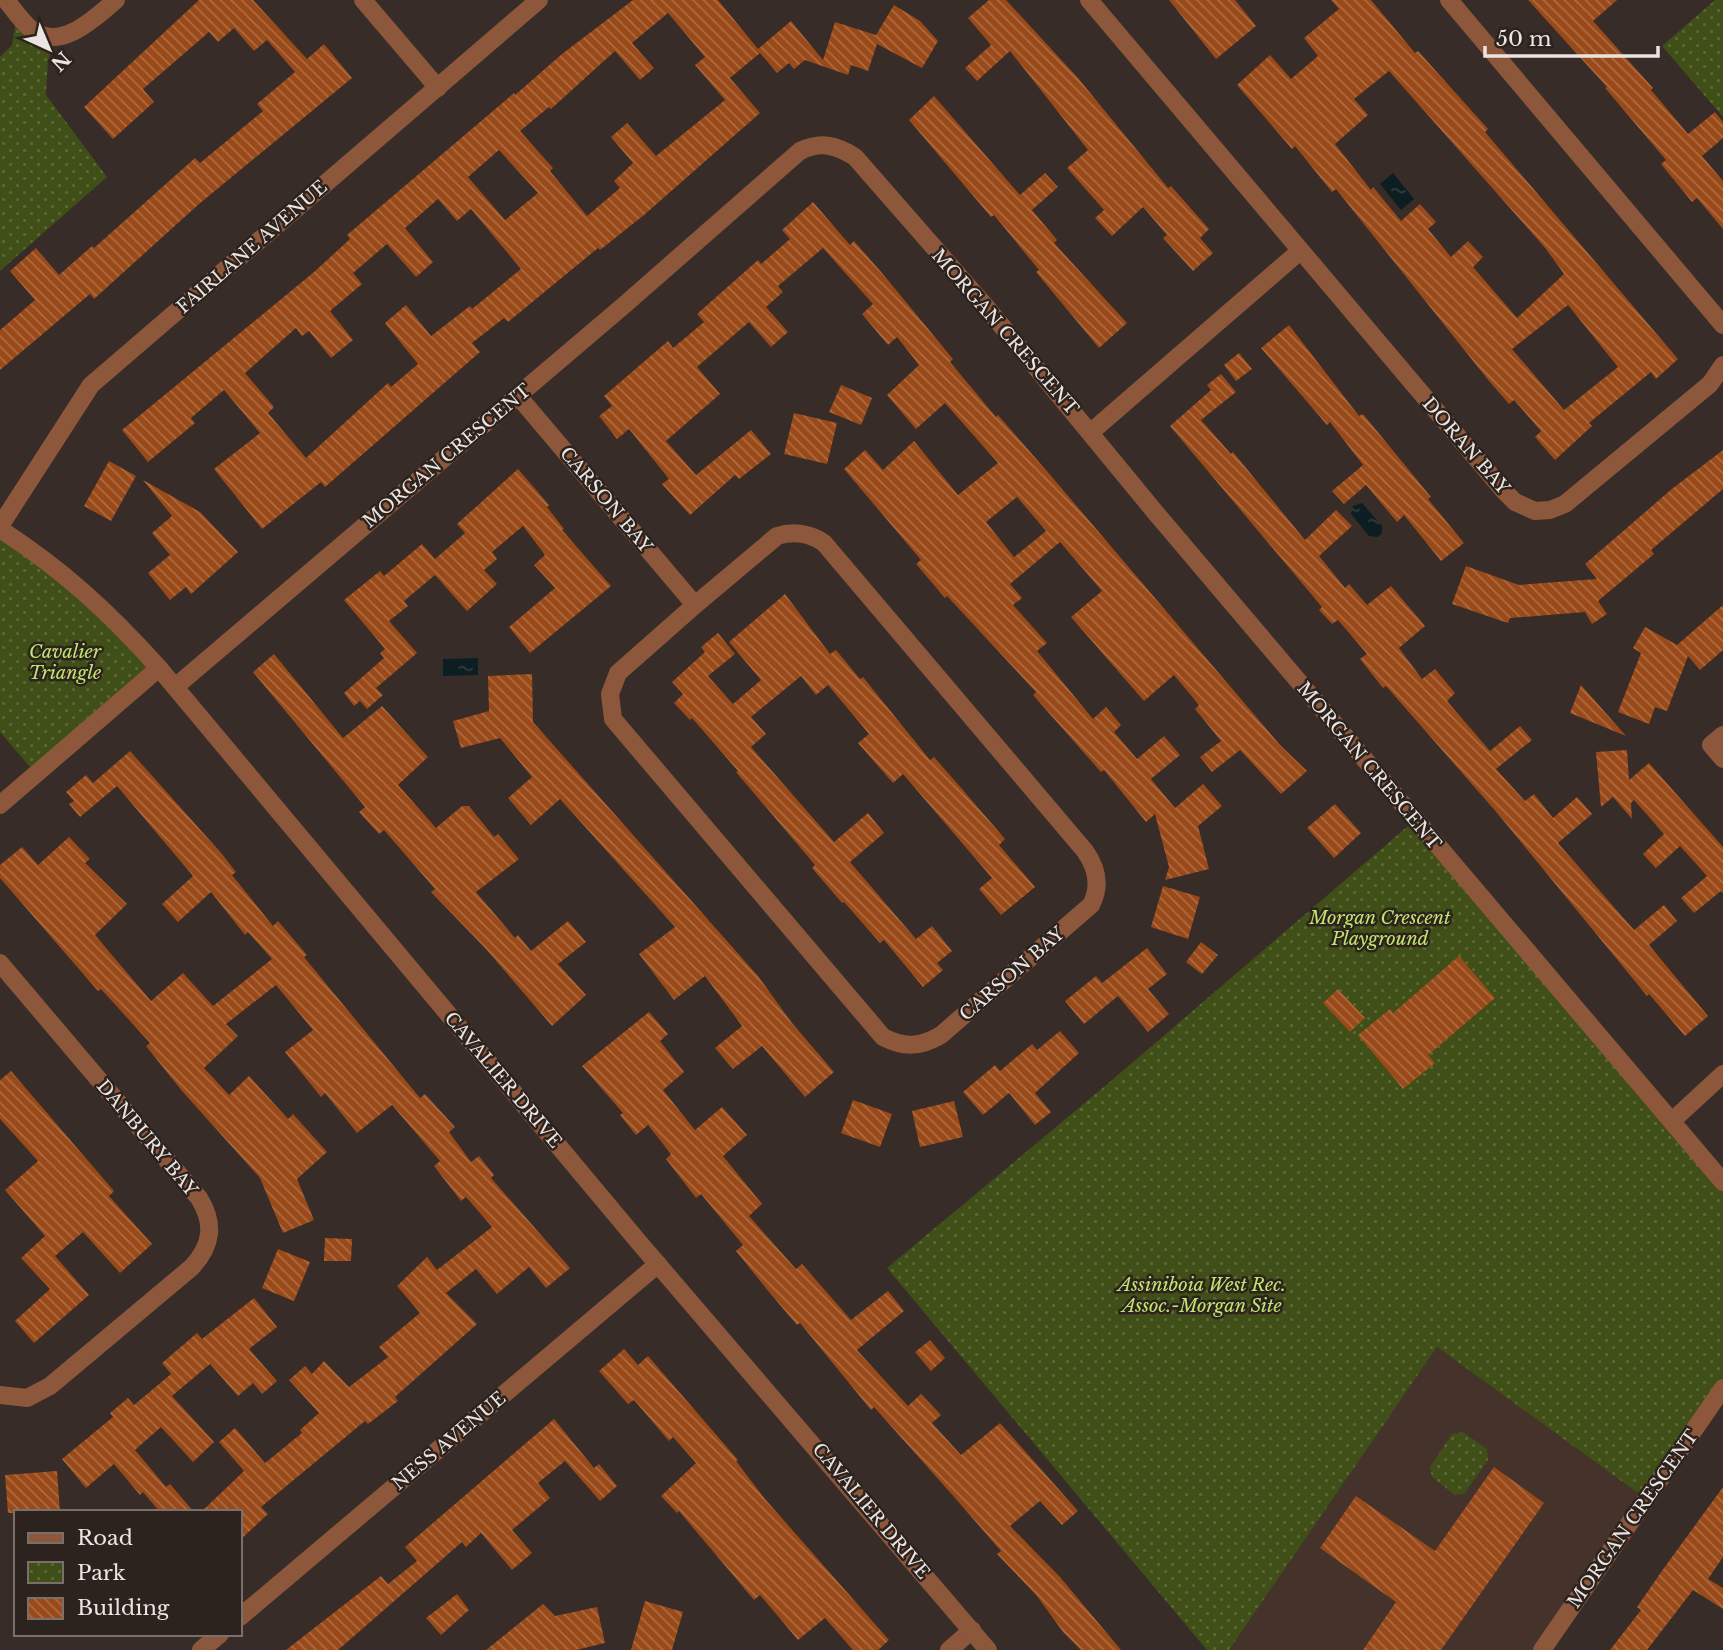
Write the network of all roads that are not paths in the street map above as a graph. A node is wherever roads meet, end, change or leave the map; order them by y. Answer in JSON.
{"nodes":[{"id":1,"x":6,"y":0,"type":"edge"},
{"id":2,"x":116,"y":0,"type":"edge"},
{"id":3,"x":363,"y":0,"type":"edge"},
{"id":4,"x":540,"y":0,"type":"edge"},
{"id":5,"x":1089,"y":0,"type":"edge"},
{"id":6,"x":1449,"y":0,"type":"edge"},
{"id":7,"x":438,"y":88,"type":"junction"},
{"id":8,"x":1300,"y":251,"type":"junction"},
{"id":9,"x":1723,"y":325,"type":"edge"},
{"id":10,"x":1723,"y":365,"type":"edge"},
{"id":11,"x":518,"y":396,"type":"junction"},
{"id":12,"x":1091,"y":432,"type":"junction"},
{"id":13,"x":0,"y":528,"type":"edge"},
{"id":14,"x":695,"y":605,"type":"junction"},
{"id":15,"x":159,"y":668,"type":"junction"},
{"id":16,"x":175,"y":687,"type":"junction"},
{"id":17,"x":1723,"y":735,"type":"edge"},
{"id":18,"x":1723,"y":759,"type":"edge"},
{"id":19,"x":0,"y":804,"type":"edge"},
{"id":20,"x":0,"y":963,"type":"edge"},
{"id":21,"x":1723,"y":1074,"type":"edge"},
{"id":22,"x":1672,"y":1121,"type":"junction"},
{"id":23,"x":1723,"y":1182,"type":"edge"},
{"id":24,"x":658,"y":1264,"type":"junction"},
{"id":25,"x":1723,"y":1388,"type":"edge"},
{"id":26,"x":0,"y":1395,"type":"edge"},
{"id":27,"x":242,"y":1615,"type":"edge"},
{"id":28,"x":972,"y":1630,"type":"junction"},
{"id":29,"x":218,"y":1636,"type":"edge"},
{"id":30,"x":201,"y":1650,"type":"edge"},
{"id":31,"x":949,"y":1650,"type":"edge"},
{"id":32,"x":988,"y":1650,"type":"edge"},
{"id":33,"x":1542,"y":1650,"type":"edge"}],
"edges":[{"from":1,"to":2,"type":"street"},
{"from":3,"to":7,"type":"street"},
{"from":4,"to":7,"type":"street","name":"FAIRLANE AVENUE"},
{"from":5,"to":8,"type":"street","name":"DORAN BAY"},
{"from":6,"to":9,"type":"street"},
{"from":7,"to":13,"type":"street","name":"FAIRLANE AVENUE"},
{"from":8,"to":10,"type":"street","name":"DORAN BAY"},
{"from":8,"to":12,"type":"street"},
{"from":11,"to":12,"type":"street","name":"MORGAN CRESCENT"},
{"from":11,"to":14,"type":"street","name":"CARSON BAY"},
{"from":11,"to":16,"type":"street","name":"MORGAN CRESCENT"},
{"from":12,"to":22,"type":"street","name":"MORGAN CRESCENT"},
{"from":13,"to":15,"type":"street","name":"CAVALIER DRIVE"},
{"from":14,"to":14,"type":"street","name":"CARSON BAY"},
{"from":15,"to":16,"type":"street","name":"CAVALIER DRIVE"},
{"from":15,"to":19,"type":"street"},
{"from":16,"to":24,"type":"street","name":"CAVALIER DRIVE"},
{"from":17,"to":18,"type":"street"},
{"from":20,"to":26,"type":"street","name":"DANBURY BAY"},
{"from":21,"to":22,"type":"street"},
{"from":22,"to":23,"type":"street","name":"MORGAN CRESCENT"},
{"from":24,"to":27,"type":"street","name":"NESS AVENUE"},
{"from":24,"to":28,"type":"street","name":"CAVALIER DRIVE"},
{"from":25,"to":33,"type":"street","name":"MORGAN CRESCENT"},
{"from":28,"to":31,"type":"street"},
{"from":28,"to":32,"type":"street","name":"CAVALIER DRIVE"},
{"from":29,"to":30,"type":"street"}]}
